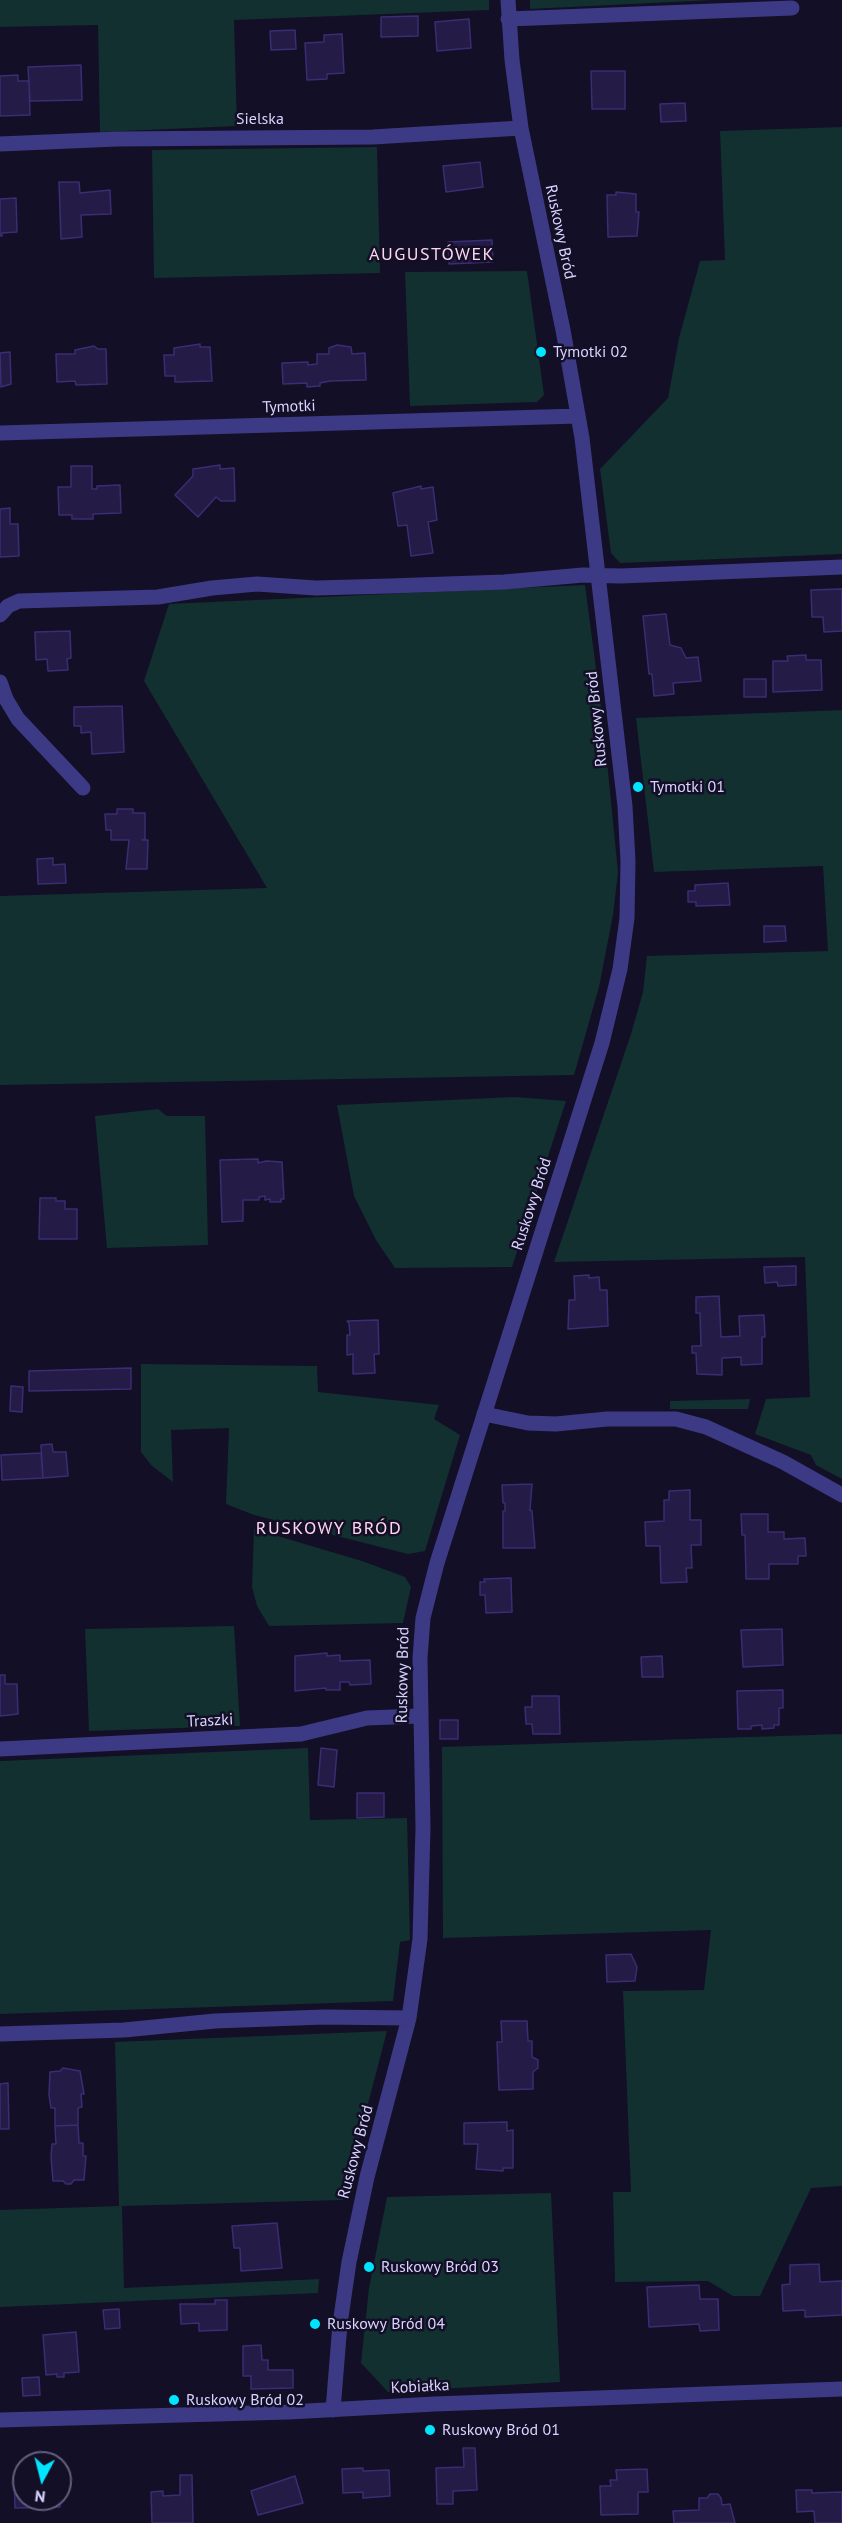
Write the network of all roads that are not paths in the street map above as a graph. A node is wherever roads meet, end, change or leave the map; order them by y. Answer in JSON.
{"nodes":[{"id":1,"x":507,"y":0,"type":"edge"},
{"id":2,"x":792,"y":8,"type":"dead end"},
{"id":3,"x":508,"y":19,"type":"junction"},
{"id":4,"x":521,"y":128,"type":"junction"},
{"id":5,"x":0,"y":144,"type":"edge"},
{"id":6,"x":578,"y":416,"type":"junction"},
{"id":7,"x":0,"y":433,"type":"edge"},
{"id":8,"x":842,"y":567,"type":"edge"},
{"id":9,"x":599,"y":576,"type":"junction"},
{"id":10,"x":0,"y":615,"type":"edge"},
{"id":11,"x":0,"y":682,"type":"edge"},
{"id":12,"x":83,"y":788,"type":"dead end"},
{"id":13,"x":484,"y":1414,"type":"junction"},
{"id":14,"x":842,"y":1495,"type":"edge"},
{"id":15,"x":419,"y":1716,"type":"junction"},
{"id":16,"x":0,"y":1749,"type":"edge"},
{"id":17,"x":410,"y":2018,"type":"junction"},
{"id":18,"x":0,"y":2034,"type":"edge"},
{"id":19,"x":842,"y":2389,"type":"edge"},
{"id":20,"x":333,"y":2410,"type":"junction"},
{"id":21,"x":0,"y":2420,"type":"edge"}],
"edges":[{"from":1,"to":3,"type":"street","name":"Ruskowy Bród"},
{"from":2,"to":3,"type":"street"},
{"from":3,"to":4,"type":"street","name":"Ruskowy Bród"},
{"from":4,"to":5,"type":"street","name":"Sielska"},
{"from":4,"to":6,"type":"street","name":"Ruskowy Bród"},
{"from":6,"to":7,"type":"street","name":"Tymotki"},
{"from":6,"to":9,"type":"street","name":"Ruskowy Bród"},
{"from":8,"to":9,"type":"street"},
{"from":9,"to":10,"type":"street"},
{"from":9,"to":13,"type":"street","name":"Ruskowy Bród"},
{"from":11,"to":12,"type":"street"},
{"from":13,"to":14,"type":"street"},
{"from":13,"to":15,"type":"street","name":"Ruskowy Bród"},
{"from":15,"to":16,"type":"street","name":"Traszki"},
{"from":15,"to":17,"type":"street","name":"Ruskowy Bród"},
{"from":17,"to":18,"type":"street"},
{"from":17,"to":20,"type":"street","name":"Ruskowy Bród"},
{"from":19,"to":20,"type":"street","name":"Kobiałka"},
{"from":20,"to":21,"type":"street","name":"Kobiałka"}]}
